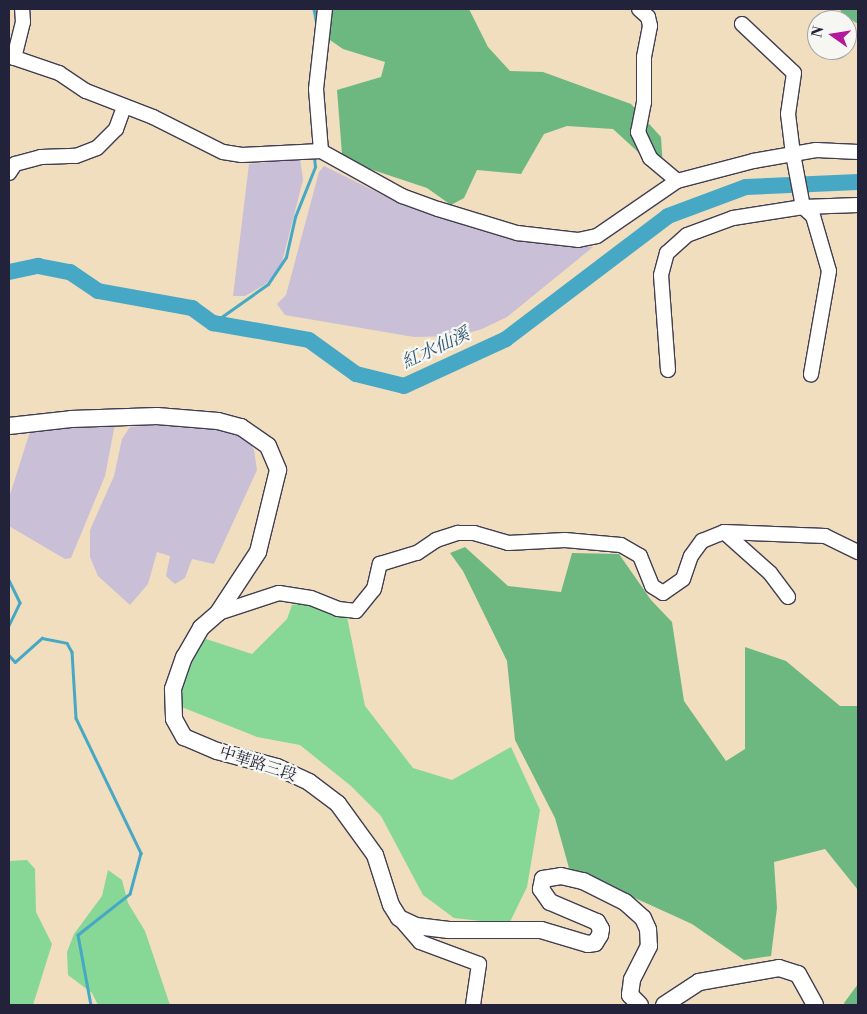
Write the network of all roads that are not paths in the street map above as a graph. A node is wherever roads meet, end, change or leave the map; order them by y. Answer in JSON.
{"nodes":[{"id":1,"x":22,"y":9,"type":"edge"},
{"id":2,"x":324,"y":9,"type":"edge"},
{"id":3,"x":639,"y":9,"type":"edge"},
{"id":4,"x":742,"y":24,"type":"dead end"},
{"id":5,"x":12,"y":57,"type":"edge"},
{"id":6,"x":124,"y":107,"type":"junction"},
{"id":7,"x":316,"y":151,"type":"junction"},
{"id":8,"x":858,"y":152,"type":"edge"},
{"id":9,"x":793,"y":154,"type":"junction"},
{"id":10,"x":9,"y":173,"type":"edge"},
{"id":11,"x":677,"y":181,"type":"junction"},
{"id":12,"x":858,"y":205,"type":"edge"},
{"id":13,"x":803,"y":207,"type":"junction"},
{"id":14,"x":668,"y":370,"type":"dead end"},
{"id":15,"x":811,"y":374,"type":"dead end"},
{"id":16,"x":9,"y":426,"type":"edge"},
{"id":17,"x":724,"y":532,"type":"junction"},
{"id":18,"x":858,"y":552,"type":"edge"},
{"id":19,"x":788,"y":597,"type":"dead end"},
{"id":20,"x":218,"y":613,"type":"junction"},
{"id":21,"x":399,"y":918,"type":"junction"},
{"id":22,"x":473,"y":1005,"type":"edge"},
{"id":23,"x":640,"y":1005,"type":"edge"},
{"id":24,"x":664,"y":1005,"type":"edge"},
{"id":25,"x":815,"y":1005,"type":"edge"}],
"edges":[{"from":1,"to":5,"type":"street"},
{"from":2,"to":7,"type":"street"},
{"from":3,"to":11,"type":"street"},
{"from":4,"to":9,"type":"street"},
{"from":5,"to":6,"type":"street"},
{"from":6,"to":7,"type":"street"},
{"from":6,"to":10,"type":"street"},
{"from":7,"to":11,"type":"street"},
{"from":8,"to":9,"type":"street"},
{"from":9,"to":11,"type":"street"},
{"from":9,"to":13,"type":"street"},
{"from":12,"to":13,"type":"street"},
{"from":13,"to":14,"type":"street"},
{"from":13,"to":15,"type":"street"},
{"from":16,"to":20,"type":"main road","name":"中華路三段"},
{"from":17,"to":18,"type":"street"},
{"from":17,"to":19,"type":"street"},
{"from":17,"to":20,"type":"street"},
{"from":20,"to":21,"type":"main road","name":"中華路三段"},
{"from":21,"to":22,"type":"street"},
{"from":21,"to":23,"type":"main road"},
{"from":24,"to":25,"type":"main road"}]}
